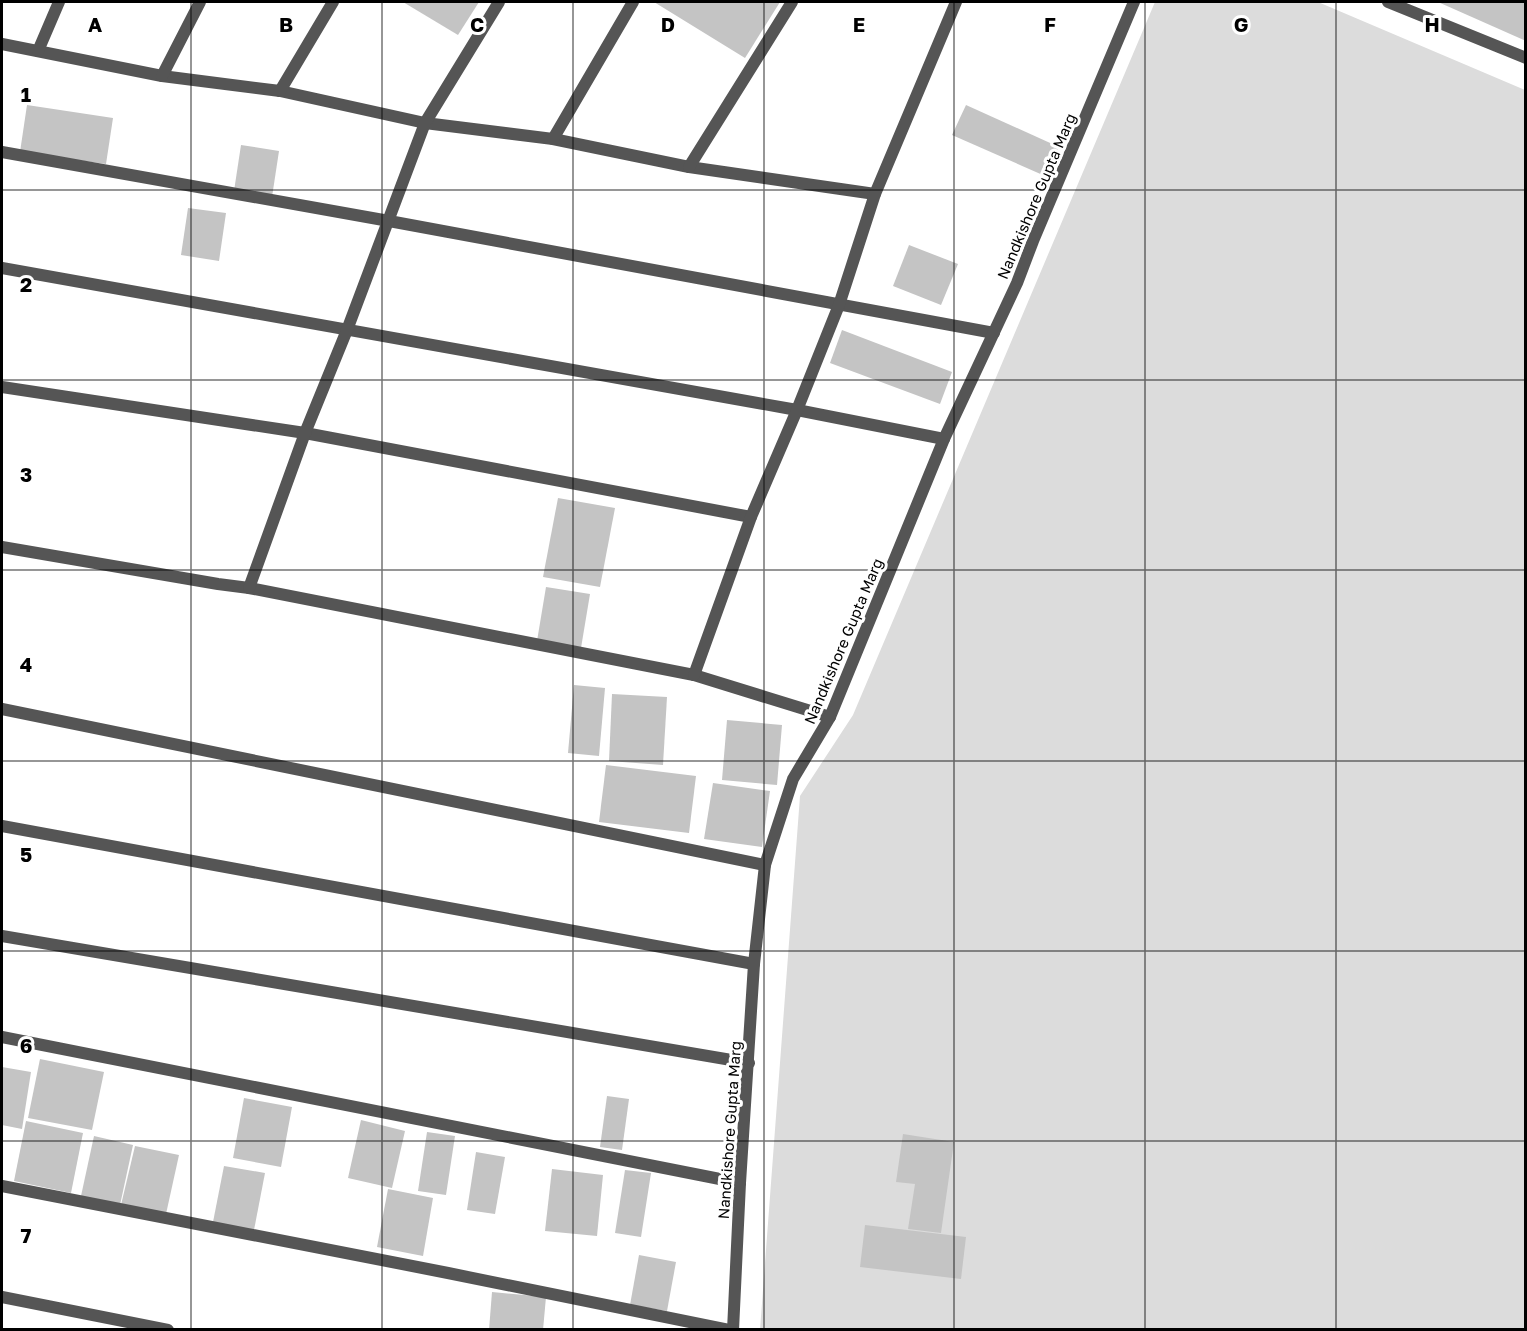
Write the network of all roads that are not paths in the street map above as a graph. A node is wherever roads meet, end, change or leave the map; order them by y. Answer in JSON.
{"nodes":[{"id":1,"x":59,"y":2,"type":"edge"},
{"id":2,"x":200,"y":2,"type":"edge"},
{"id":3,"x":333,"y":2,"type":"edge"},
{"id":4,"x":499,"y":2,"type":"edge"},
{"id":5,"x":633,"y":2,"type":"edge"},
{"id":6,"x":792,"y":2,"type":"edge"},
{"id":7,"x":956,"y":2,"type":"edge"},
{"id":8,"x":1134,"y":2,"type":"edge"},
{"id":9,"x":1388,"y":2,"type":"edge"},
{"id":10,"x":2,"y":44,"type":"edge"},
{"id":11,"x":38,"y":51,"type":"junction"},
{"id":12,"x":1526,"y":58,"type":"edge"},
{"id":13,"x":162,"y":76,"type":"junction"},
{"id":14,"x":280,"y":91,"type":"junction"},
{"id":15,"x":425,"y":123,"type":"junction"},
{"id":16,"x":553,"y":140,"type":"junction"},
{"id":17,"x":2,"y":152,"type":"edge"},
{"id":18,"x":689,"y":166,"type":"junction"},
{"id":19,"x":875,"y":194,"type":"junction"},
{"id":20,"x":389,"y":221,"type":"junction"},
{"id":21,"x":2,"y":268,"type":"edge"},
{"id":22,"x":839,"y":305,"type":"junction"},
{"id":23,"x":347,"y":330,"type":"junction"},
{"id":24,"x":994,"y":333,"type":"junction"},
{"id":25,"x":2,"y":387,"type":"edge"},
{"id":26,"x":797,"y":410,"type":"junction"},
{"id":27,"x":305,"y":433,"type":"junction"},
{"id":28,"x":944,"y":439,"type":"junction"},
{"id":29,"x":751,"y":517,"type":"junction"},
{"id":30,"x":2,"y":548,"type":"edge"},
{"id":31,"x":249,"y":588,"type":"junction"},
{"id":32,"x":694,"y":675,"type":"junction"},
{"id":33,"x":2,"y":709,"type":"edge"},
{"id":34,"x":830,"y":717,"type":"junction"},
{"id":35,"x":2,"y":826,"type":"edge"},
{"id":36,"x":765,"y":865,"type":"junction"},
{"id":37,"x":2,"y":936,"type":"edge"},
{"id":38,"x":754,"y":964,"type":"junction"},
{"id":39,"x":2,"y":1037,"type":"edge"},
{"id":40,"x":748,"y":1064,"type":"junction"},
{"id":41,"x":740,"y":1183,"type":"junction"},
{"id":42,"x":2,"y":1186,"type":"edge"},
{"id":43,"x":2,"y":1298,"type":"edge"},
{"id":44,"x":168,"y":1329,"type":"edge"},
{"id":45,"x":731,"y":1329,"type":"edge"}],
"edges":[{"from":1,"to":11,"type":"street"},
{"from":2,"to":13,"type":"street"},
{"from":3,"to":14,"type":"street"},
{"from":4,"to":15,"type":"street"},
{"from":5,"to":16,"type":"street"},
{"from":6,"to":18,"type":"street"},
{"from":7,"to":19,"type":"street"},
{"from":8,"to":24,"type":"street","name":"Nandkishore Gupta Marg"},
{"from":9,"to":12,"type":"street"},
{"from":10,"to":11,"type":"street"},
{"from":11,"to":13,"type":"street"},
{"from":13,"to":14,"type":"street"},
{"from":14,"to":15,"type":"street"},
{"from":15,"to":16,"type":"street"},
{"from":15,"to":20,"type":"street"},
{"from":16,"to":18,"type":"street"},
{"from":17,"to":20,"type":"street"},
{"from":18,"to":19,"type":"street"},
{"from":19,"to":22,"type":"street"},
{"from":20,"to":22,"type":"street"},
{"from":20,"to":23,"type":"street"},
{"from":21,"to":23,"type":"street"},
{"from":22,"to":24,"type":"street"},
{"from":22,"to":26,"type":"street"},
{"from":23,"to":26,"type":"street"},
{"from":23,"to":27,"type":"street"},
{"from":24,"to":28,"type":"street","name":"Nandkishore Gupta Marg"},
{"from":25,"to":27,"type":"street"},
{"from":26,"to":28,"type":"street"},
{"from":26,"to":29,"type":"street"},
{"from":27,"to":29,"type":"street"},
{"from":27,"to":31,"type":"street"},
{"from":28,"to":34,"type":"street","name":"Nandkishore Gupta Marg"},
{"from":29,"to":32,"type":"street"},
{"from":30,"to":31,"type":"street"},
{"from":31,"to":32,"type":"street"},
{"from":32,"to":34,"type":"street"},
{"from":33,"to":36,"type":"street"},
{"from":34,"to":36,"type":"street","name":"Nandkishore Gupta Marg"},
{"from":35,"to":38,"type":"street"},
{"from":36,"to":38,"type":"street","name":"Nandkishore Gupta Marg"},
{"from":37,"to":40,"type":"street"},
{"from":38,"to":40,"type":"street","name":"Nandkishore Gupta Marg"},
{"from":39,"to":41,"type":"street"},
{"from":40,"to":41,"type":"street","name":"Nandkishore Gupta Marg"},
{"from":41,"to":45,"type":"street","name":"Nandkishore Gupta Marg"},
{"from":42,"to":45,"type":"street"},
{"from":43,"to":44,"type":"street"}]}
